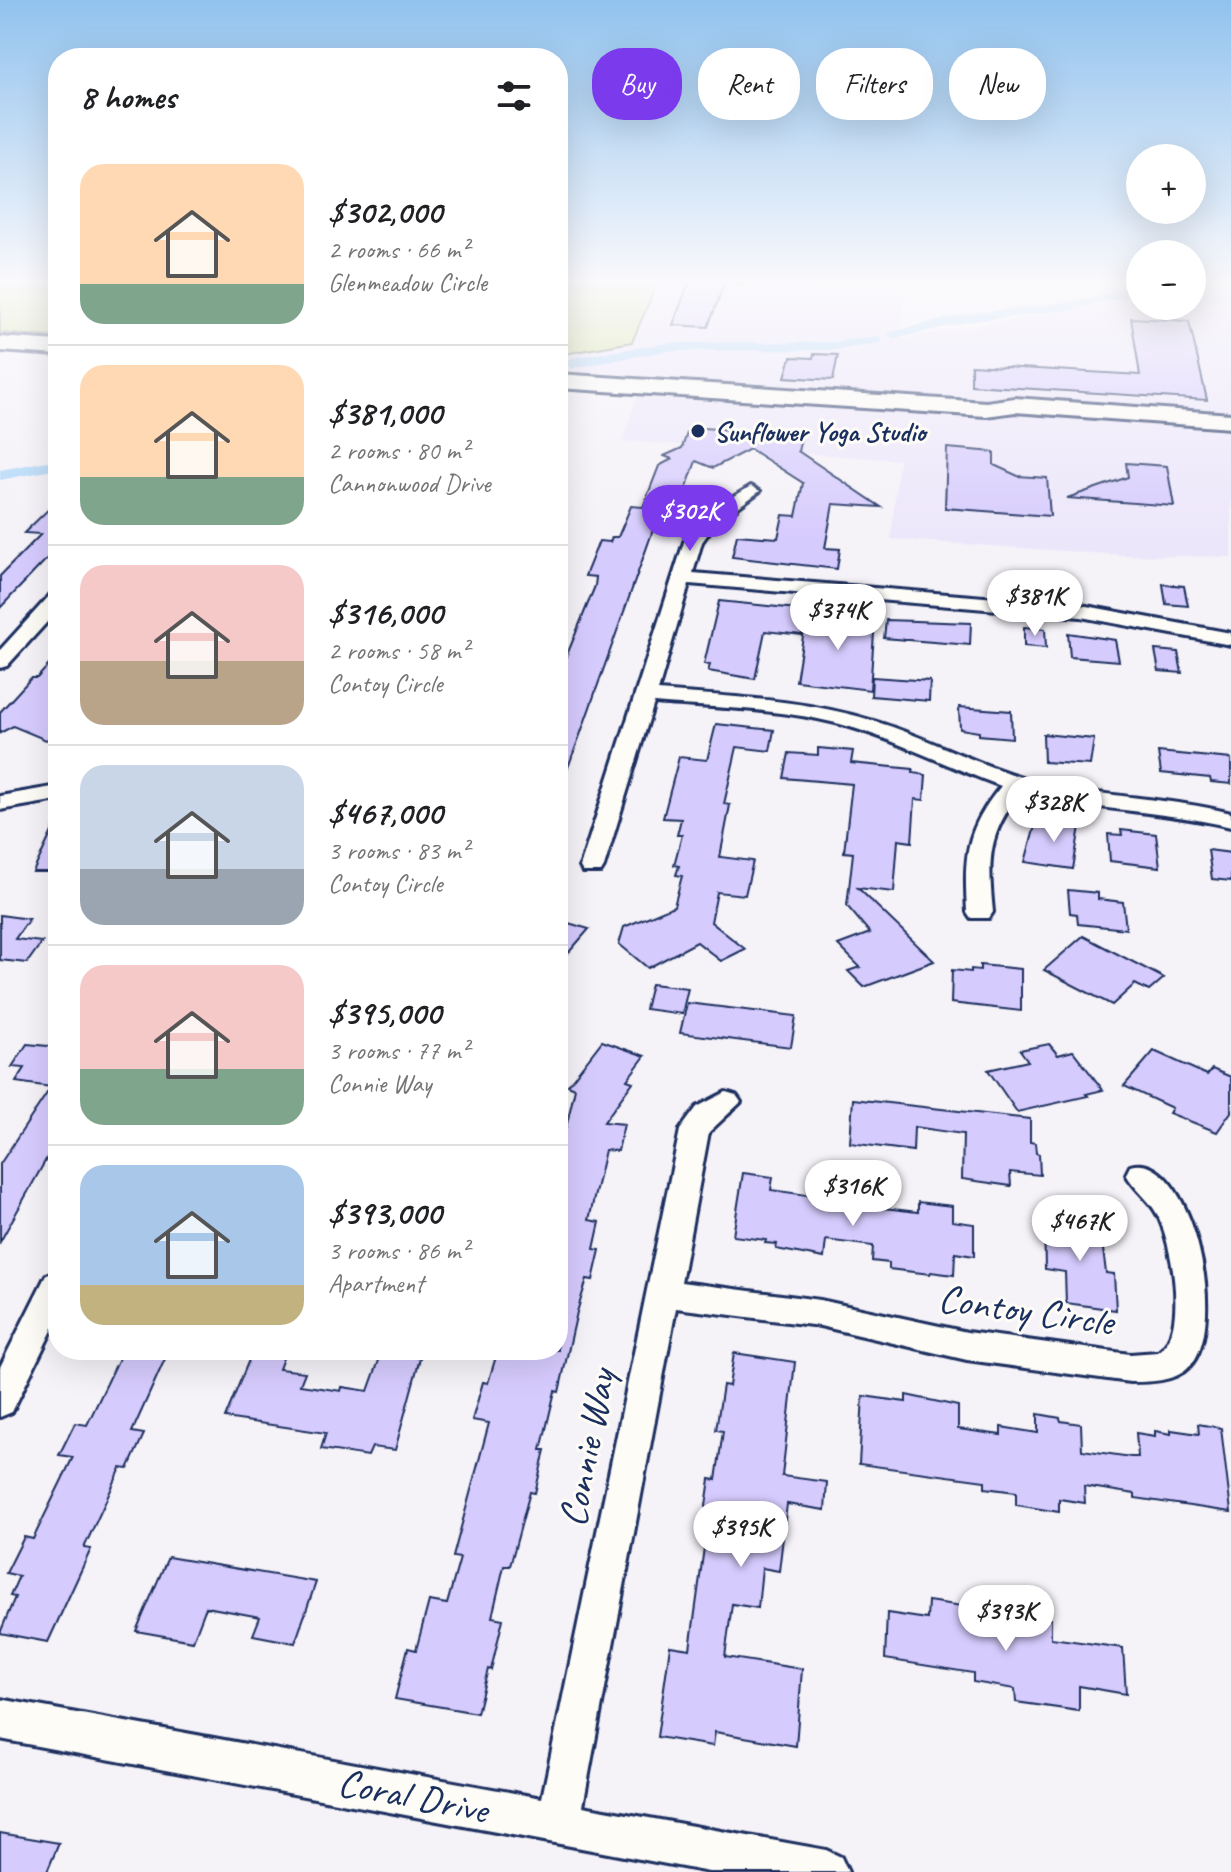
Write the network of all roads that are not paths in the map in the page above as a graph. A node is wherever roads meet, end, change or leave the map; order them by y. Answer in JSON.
{"nodes":[{"id":1,"x":568,"y":382,"type":"edge"},
{"id":2,"x":986,"y":409,"type":"junction"},
{"id":3,"x":1231,"y":423,"type":"edge"},
{"id":4,"x":1104,"y":426,"type":"junction"},
{"id":5,"x":1231,"y":435,"type":"edge"},
{"id":6,"x":751,"y":491,"type":"dead end"},
{"id":7,"x":682,"y":578,"type":"junction"},
{"id":8,"x":48,"y":609,"type":"edge"},
{"id":9,"x":1231,"y":639,"type":"edge"},
{"id":10,"x":0,"y":662,"type":"edge"},
{"id":11,"x":646,"y":696,"type":"junction"},
{"id":12,"x":1016,"y":783,"type":"junction"},
{"id":13,"x":48,"y":795,"type":"edge"},
{"id":14,"x":0,"y":803,"type":"edge"},
{"id":15,"x":1231,"y":820,"type":"edge"},
{"id":16,"x":592,"y":867,"type":"dead end"},
{"id":17,"x":980,"y":912,"type":"dead end"},
{"id":18,"x":726,"y":1102,"type":"dead end"},
{"id":19,"x":1141,"y":1174,"type":"dead end"},
{"id":20,"x":662,"y":1293,"type":"junction"},
{"id":21,"x":48,"y":1304,"type":"edge"},
{"id":22,"x":0,"y":1402,"type":"edge"},
{"id":23,"x":0,"y":1719,"type":"edge"},
{"id":24,"x":558,"y":1824,"type":"junction"},
{"id":25,"x":826,"y":1872,"type":"edge"}],
"edges":[{"from":1,"to":2,"type":"main road"},
{"from":2,"to":3,"type":"main road"},
{"from":2,"to":4,"type":"main road"},
{"from":3,"to":4,"type":"main road"},
{"from":4,"to":5,"type":"main road"},
{"from":6,"to":7,"type":"street"},
{"from":7,"to":9,"type":"street"},
{"from":7,"to":11,"type":"street"},
{"from":8,"to":10,"type":"street"},
{"from":11,"to":12,"type":"street"},
{"from":11,"to":16,"type":"street"},
{"from":12,"to":15,"type":"street"},
{"from":12,"to":17,"type":"street"},
{"from":13,"to":14,"type":"street"},
{"from":18,"to":20,"type":"street","name":"Connie Way"},
{"from":19,"to":20,"type":"street","name":"Contoy Circle"},
{"from":20,"to":24,"type":"street","name":"Connie Way"},
{"from":21,"to":22,"type":"street"},
{"from":23,"to":24,"type":"street","name":"Coral Drive"},
{"from":24,"to":25,"type":"street","name":"Coral Drive"}]}
